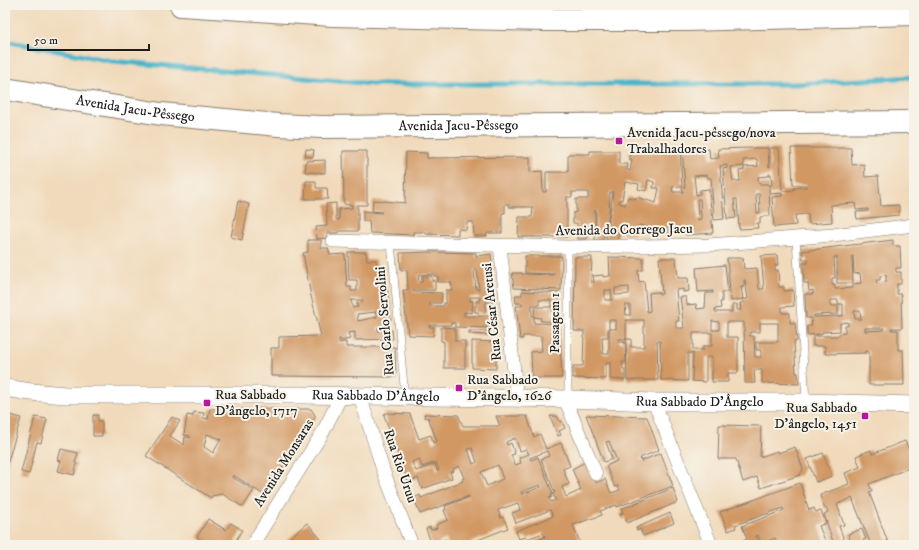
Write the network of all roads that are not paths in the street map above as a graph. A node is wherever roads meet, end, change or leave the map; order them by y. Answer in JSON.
{"nodes":[{"id":1,"x":181,"y":5,"type":"edge"},
{"id":2,"x":914,"y":14,"type":"edge"},
{"id":3,"x":5,"y":89,"type":"edge"},
{"id":4,"x":914,"y":122,"type":"edge"},
{"id":5,"x":914,"y":225,"type":"edge"},
{"id":6,"x":796,"y":238,"type":"junction"},
{"id":7,"x":333,"y":241,"type":"dead end"},
{"id":8,"x":391,"y":243,"type":"junction"},
{"id":9,"x":500,"y":246,"type":"junction"},
{"id":10,"x":568,"y":247,"type":"junction"},
{"id":11,"x":5,"y":388,"type":"edge"},
{"id":12,"x":341,"y":396,"type":"junction"},
{"id":13,"x":360,"y":396,"type":"junction"},
{"id":14,"x":405,"y":397,"type":"junction"},
{"id":15,"x":517,"y":398,"type":"junction"},
{"id":16,"x":566,"y":399,"type":"junction"},
{"id":17,"x":654,"y":402,"type":"junction"},
{"id":18,"x":806,"y":402,"type":"junction"},
{"id":19,"x":914,"y":405,"type":"edge"},
{"id":20,"x":596,"y":474,"type":"dead end"},
{"id":21,"x":252,"y":545,"type":"edge"},
{"id":22,"x":412,"y":545,"type":"edge"},
{"id":23,"x":711,"y":545,"type":"edge"}],
"edges":[{"from":1,"to":2,"type":"highway"},
{"from":3,"to":4,"type":"highway","name":"Avenida Jacu-Pêssego"},
{"from":5,"to":6,"type":"street","name":"Avenida do Corrego Jacu"},
{"from":6,"to":10,"type":"street","name":"Avenida do Corrego Jacu"},
{"from":6,"to":18,"type":"lane"},
{"from":7,"to":8,"type":"street","name":"Avenida do Corrego Jacu"},
{"from":8,"to":9,"type":"street","name":"Avenida do Corrego Jacu"},
{"from":8,"to":14,"type":"lane","name":"Rua Carlo Servolini"},
{"from":9,"to":10,"type":"street","name":"Avenida do Corrego Jacu"},
{"from":9,"to":15,"type":"street","name":"Rua César Aretusi"},
{"from":10,"to":16,"type":"lane","name":"Passagem 1"},
{"from":11,"to":12,"type":"street","name":"Rua Sabbado D'Ângelo"},
{"from":12,"to":13,"type":"street","name":"Rua Sabbado D'Ângelo"},
{"from":12,"to":21,"type":"street","name":"Avenida Monsaras"},
{"from":13,"to":14,"type":"street","name":"Rua Sabbado D'Ângelo"},
{"from":13,"to":22,"type":"street","name":"Rua Rio Uruu"},
{"from":14,"to":15,"type":"street","name":"Rua Sabbado D'Ângelo"},
{"from":15,"to":16,"type":"street","name":"Rua Sabbado D'Ângelo"},
{"from":16,"to":17,"type":"street","name":"Rua Sabbado D'Ângelo"},
{"from":16,"to":20,"type":"street"},
{"from":17,"to":18,"type":"street","name":"Rua Sabbado D'Ângelo"},
{"from":17,"to":23,"type":"street"},
{"from":18,"to":19,"type":"street","name":"Rua Sabbado D'Ângelo"}]}
